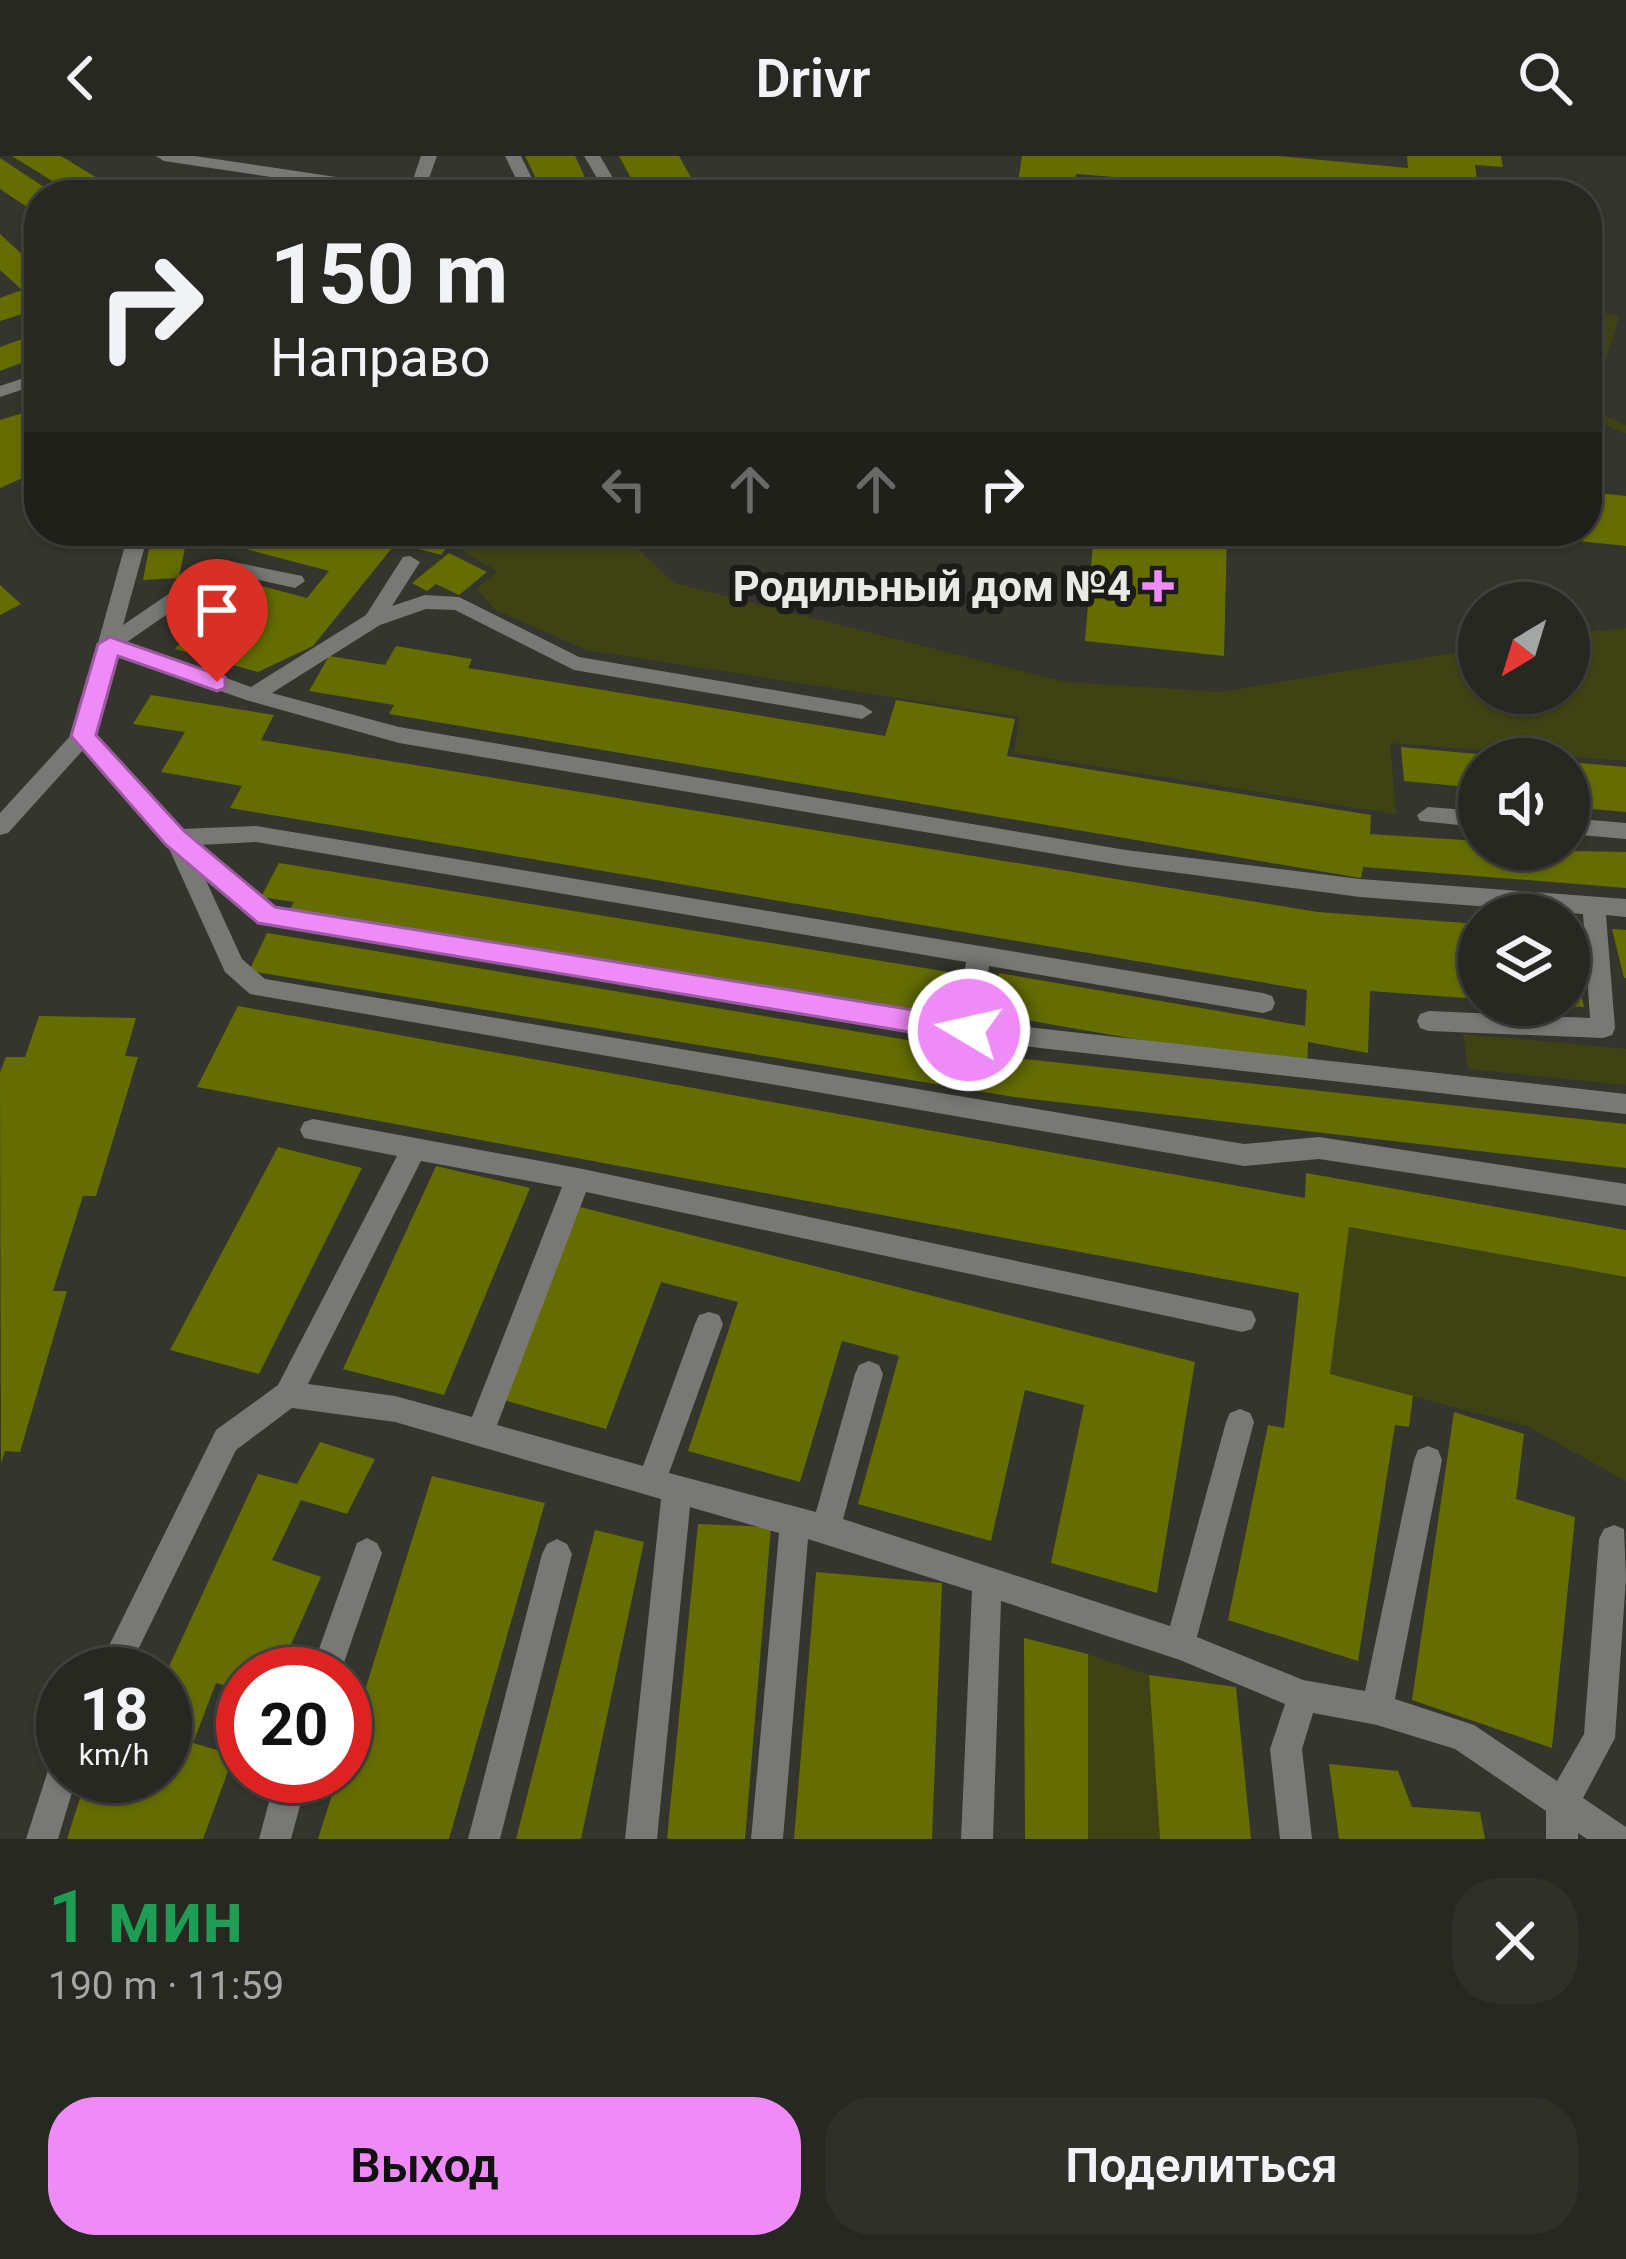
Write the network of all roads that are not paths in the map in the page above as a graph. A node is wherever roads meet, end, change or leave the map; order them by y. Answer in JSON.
{"nodes":[{"id":1,"x":164,"y":156,"type":"edge"},
{"id":2,"x":323,"y":180,"type":"edge"},
{"id":3,"x":135,"y":546,"type":"edge"},
{"id":4,"x":410,"y":562,"type":"dead end"},
{"id":5,"x":296,"y":581,"type":"dead end"},
{"id":6,"x":373,"y":620,"type":"junction"},
{"id":7,"x":110,"y":644,"type":"junction"},
{"id":8,"x":253,"y":695,"type":"junction"},
{"id":9,"x":862,"y":712,"type":"dead end"},
{"id":10,"x":83,"y":736,"type":"junction"},
{"id":11,"x":1428,"y":815,"type":"dead end"},
{"id":12,"x":1458,"y":817,"type":"edge"},
{"id":13,"x":0,"y":827,"type":"edge"},
{"id":14,"x":1590,"y":828,"type":"edge"},
{"id":15,"x":1626,"y":831,"type":"edge"},
{"id":16,"x":175,"y":838,"type":"junction"},
{"id":17,"x":1594,"y":907,"type":"junction"},
{"id":18,"x":1626,"y":908,"type":"edge"},
{"id":19,"x":979,"y":956,"type":"junction"},
{"id":20,"x":1263,"y":1003,"type":"dead end"},
{"id":21,"x":1430,"y":1021,"type":"dead end"},
{"id":22,"x":969,"y":1030,"type":"junction"},
{"id":23,"x":1626,"y":1104,"type":"edge"},
{"id":24,"x":313,"y":1130,"type":"dead end"},
{"id":25,"x":412,"y":1152,"type":"junction"},
{"id":26,"x":578,"y":1179,"type":"junction"},
{"id":27,"x":1626,"y":1195,"type":"edge"},
{"id":28,"x":1242,"y":1320,"type":"dead end"},
{"id":29,"x":710,"y":1324,"type":"dead end"},
{"id":30,"x":869,"y":1374,"type":"dead end"},
{"id":31,"x":288,"y":1394,"type":"junction"},
{"id":32,"x":1240,"y":1422,"type":"dead end"},
{"id":33,"x":480,"y":1432,"type":"junction"},
{"id":34,"x":1428,"y":1460,"type":"dead end"},
{"id":35,"x":664,"y":1486,"type":"junction"},
{"id":36,"x":810,"y":1525,"type":"junction"},
{"id":37,"x":1614,"y":1539,"type":"dead end"},
{"id":38,"x":367,"y":1553,"type":"dead end"},
{"id":39,"x":557,"y":1554,"type":"dead end"},
{"id":40,"x":987,"y":1582,"type":"junction"},
{"id":41,"x":1180,"y":1645,"type":"junction"},
{"id":42,"x":123,"y":1647,"type":"edge"},
{"id":43,"x":334,"y":1647,"type":"edge"},
{"id":44,"x":1303,"y":1696,"type":"junction"},
{"id":45,"x":1377,"y":1709,"type":"junction"},
{"id":46,"x":53,"y":1803,"type":"edge"},
{"id":47,"x":285,"y":1803,"type":"edge"},
{"id":48,"x":1562,"y":1803,"type":"junction"},
{"id":49,"x":42,"y":1839,"type":"edge"},
{"id":50,"x":275,"y":1839,"type":"edge"},
{"id":51,"x":484,"y":1839,"type":"edge"},
{"id":52,"x":641,"y":1839,"type":"edge"},
{"id":53,"x":767,"y":1839,"type":"edge"},
{"id":54,"x":977,"y":1839,"type":"edge"},
{"id":55,"x":1296,"y":1839,"type":"edge"},
{"id":56,"x":1562,"y":1839,"type":"edge"},
{"id":57,"x":1615,"y":1839,"type":"edge"}],
"edges":[{"from":1,"to":2,"type":"street"},
{"from":3,"to":7,"type":"street"},
{"from":4,"to":6,"type":"street"},
{"from":5,"to":7,"type":"street"},
{"from":6,"to":8,"type":"street"},
{"from":6,"to":9,"type":"street"},
{"from":7,"to":8,"type":"street"},
{"from":7,"to":10,"type":"street"},
{"from":8,"to":17,"type":"street"},
{"from":10,"to":13,"type":"street"},
{"from":10,"to":16,"type":"street"},
{"from":11,"to":12,"type":"street"},
{"from":14,"to":15,"type":"street"},
{"from":16,"to":19,"type":"street"},
{"from":16,"to":22,"type":"street"},
{"from":16,"to":27,"type":"street"},
{"from":17,"to":18,"type":"street"},
{"from":17,"to":21,"type":"street"},
{"from":19,"to":20,"type":"street"},
{"from":19,"to":22,"type":"street"},
{"from":22,"to":23,"type":"street"},
{"from":24,"to":25,"type":"street"},
{"from":25,"to":26,"type":"street"},
{"from":25,"to":31,"type":"street"},
{"from":26,"to":28,"type":"street"},
{"from":26,"to":33,"type":"street"},
{"from":29,"to":35,"type":"street"},
{"from":30,"to":36,"type":"street"},
{"from":31,"to":33,"type":"street"},
{"from":31,"to":42,"type":"street"},
{"from":32,"to":41,"type":"street"},
{"from":33,"to":35,"type":"street"},
{"from":34,"to":45,"type":"street"},
{"from":35,"to":36,"type":"street"},
{"from":35,"to":52,"type":"street"},
{"from":36,"to":40,"type":"street"},
{"from":36,"to":53,"type":"street"},
{"from":37,"to":48,"type":"street"},
{"from":38,"to":43,"type":"street"},
{"from":39,"to":51,"type":"street"},
{"from":40,"to":41,"type":"street"},
{"from":40,"to":54,"type":"street"},
{"from":41,"to":44,"type":"street"},
{"from":44,"to":45,"type":"street"},
{"from":44,"to":55,"type":"street"},
{"from":45,"to":48,"type":"street"},
{"from":46,"to":49,"type":"street"},
{"from":47,"to":50,"type":"street"},
{"from":48,"to":56,"type":"street"},
{"from":48,"to":57,"type":"street"}]}
